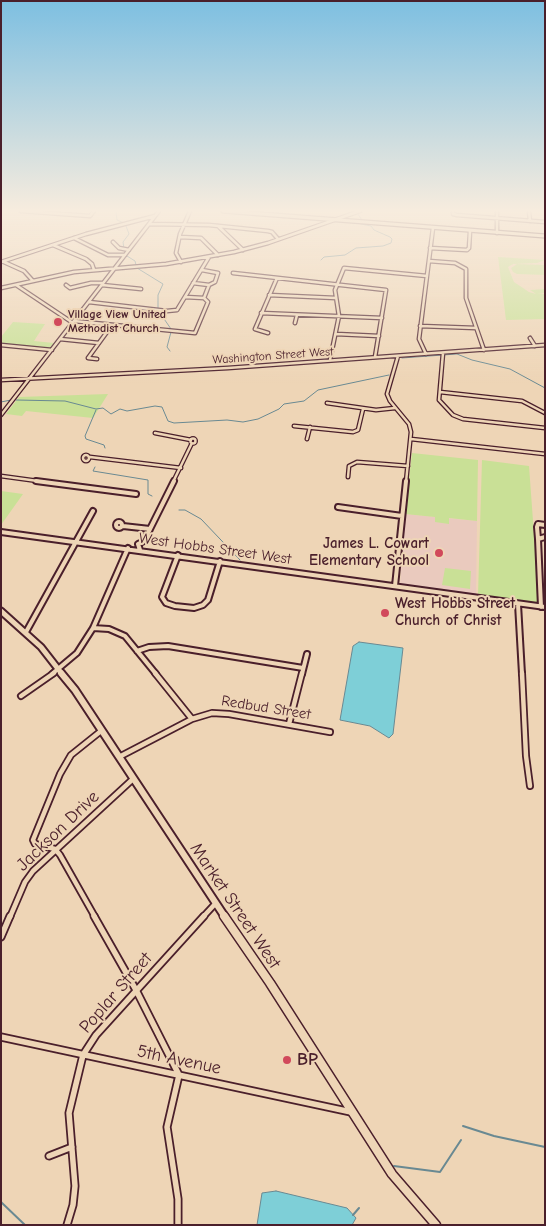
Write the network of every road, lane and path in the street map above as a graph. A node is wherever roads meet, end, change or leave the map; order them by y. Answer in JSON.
{"nodes":[{"id":1,"x":17,"y":268,"type":"edge"},
{"id":2,"x":113,"y":268,"type":"edge"},
{"id":3,"x":115,"y":268,"type":"edge"},
{"id":4,"x":344,"y":268,"type":"edge"},
{"id":5,"x":346,"y":268,"type":"edge"},
{"id":6,"x":428,"y":268,"type":"edge"},
{"id":7,"x":465,"y":268,"type":"edge"},
{"id":8,"x":94,"y":270,"type":"joint"},
{"id":9,"x":202,"y":270,"type":"joint"},
{"id":10,"x":233,"y":273,"type":"dead end"},
{"id":11,"x":427,"y":276,"type":"junction"},
{"id":12,"x":276,"y":278,"type":"junction"},
{"id":13,"x":32,"y":281,"type":"junction"},
{"id":14,"x":193,"y":283,"type":"junction"},
{"id":15,"x":103,"y":284,"type":"junction"},
{"id":16,"x":337,"y":284,"type":"junction"},
{"id":17,"x":16,"y":285,"type":"junction"},
{"id":18,"x":66,"y":285,"type":"dead end"},
{"id":19,"x":209,"y":285,"type":"junction"},
{"id":20,"x":1,"y":288,"type":"edge"},
{"id":21,"x":141,"y":289,"type":"dead end"},
{"id":22,"x":269,"y":295,"type":"junction"},
{"id":23,"x":185,"y":297,"type":"junction"},
{"id":24,"x":204,"y":298,"type":"junction"},
{"id":25,"x":336,"y":298,"type":"junction"},
{"id":26,"x":89,"y":302,"type":"junction"},
{"id":27,"x":261,"y":313,"type":"junction"},
{"id":28,"x":297,"y":315,"type":"junction"},
{"id":29,"x":339,"y":316,"type":"junction"},
{"id":30,"x":382,"y":318,"type":"junction"},
{"id":31,"x":73,"y":322,"type":"junction"},
{"id":32,"x":295,"y":323,"type":"dead end"},
{"id":33,"x":112,"y":325,"type":"junction"},
{"id":34,"x":420,"y":326,"type":"junction"},
{"id":35,"x":476,"y":328,"type":"junction"},
{"id":36,"x":268,"y":333,"type":"dead end"},
{"id":37,"x":336,"y":334,"type":"junction"},
{"id":38,"x":379,"y":336,"type":"junction"},
{"id":39,"x":530,"y":338,"type":"dead end"},
{"id":40,"x":60,"y":339,"type":"junction"},
{"id":41,"x":99,"y":343,"type":"junction"},
{"id":42,"x":1,"y":345,"type":"edge"},
{"id":43,"x":545,"y":345,"type":"edge"},
{"id":44,"x":536,"y":346,"type":"junction"},
{"id":45,"x":52,"y":350,"type":"junction"},
{"id":46,"x":484,"y":350,"type":"junction"},
{"id":47,"x":443,"y":353,"type":"junction"},
{"id":48,"x":426,"y":354,"type":"junction"},
{"id":49,"x":398,"y":356,"type":"junction"},
{"id":50,"x":375,"y":357,"type":"junction"},
{"id":51,"x":97,"y":360,"type":"dead end"},
{"id":52,"x":330,"y":360,"type":"junction"},
{"id":53,"x":30,"y":378,"type":"junction"},
{"id":54,"x":1,"y":380,"type":"edge"},
{"id":55,"x":440,"y":392,"type":"junction"},
{"id":56,"x":327,"y":403,"type":"dead end"},
{"id":57,"x":395,"y":408,"type":"junction"},
{"id":58,"x":362,"y":409,"type":"junction"},
{"id":59,"x":545,"y":413,"type":"edge"},
{"id":60,"x":1,"y":415,"type":"edge"},
{"id":61,"x":294,"y":426,"type":"dead end"},
{"id":62,"x":310,"y":428,"type":"junction"},
{"id":63,"x":545,"y":428,"type":"edge"},
{"id":64,"x":155,"y":434,"type":"dead end"},
{"id":65,"x":307,"y":439,"type":"dead end"},
{"id":66,"x":411,"y":439,"type":"junction"},
{"id":67,"x":545,"y":454,"type":"edge"},
{"id":68,"x":90,"y":457,"type":"dead end"},
{"id":69,"x":408,"y":466,"type":"junction"},
{"id":70,"x":181,"y":468,"type":"junction"},
{"id":71,"x":1,"y":476,"type":"edge"},
{"id":72,"x":348,"y":477,"type":"dead end"},
{"id":73,"x":136,"y":494,"type":"dead end"},
{"id":74,"x":338,"y":507,"type":"dead end"},
{"id":75,"x":94,"y":511,"type":"dead end"},
{"id":76,"x":402,"y":516,"type":"junction"},
{"id":77,"x":545,"y":525,"type":"edge"},
{"id":78,"x":123,"y":526,"type":"dead end"},
{"id":79,"x":150,"y":529,"type":"junction"},
{"id":80,"x":1,"y":532,"type":"edge"},
{"id":81,"x":545,"y":538,"type":"edge"},
{"id":82,"x":538,"y":539,"type":"junction"},
{"id":83,"x":76,"y":542,"type":"junction"},
{"id":84,"x":128,"y":548,"type":"junction"},
{"id":85,"x":140,"y":550,"type":"junction"},
{"id":86,"x":178,"y":555,"type":"junction"},
{"id":87,"x":220,"y":561,"type":"junction"},
{"id":88,"x":395,"y":586,"type":"junction"},
{"id":89,"x":518,"y":604,"type":"junction"},
{"id":90,"x":543,"y":607,"type":"edge"},
{"id":91,"x":1,"y":611,"type":"edge"},
{"id":92,"x":93,"y":628,"type":"junction"},
{"id":93,"x":26,"y":632,"type":"junction"},
{"id":94,"x":137,"y":651,"type":"junction"},
{"id":95,"x":307,"y":654,"type":"dead end"},
{"id":96,"x":303,"y":668,"type":"junction"},
{"id":97,"x":59,"y":669,"type":"junction"},
{"id":98,"x":21,"y":696,"type":"dead end"},
{"id":99,"x":192,"y":719,"type":"junction"},
{"id":100,"x":289,"y":724,"type":"junction"},
{"id":101,"x":101,"y":731,"type":"junction"},
{"id":102,"x":330,"y":732,"type":"dead end"},
{"id":103,"x":119,"y":757,"type":"junction"},
{"id":104,"x":132,"y":779,"type":"junction"},
{"id":105,"x":530,"y":786,"type":"dead end"},
{"id":106,"x":55,"y":850,"type":"junction"},
{"id":107,"x":215,"y":904,"type":"junction"},
{"id":108,"x":1,"y":937,"type":"edge"},
{"id":109,"x":136,"y":990,"type":"junction"},
{"id":110,"x":1,"y":1037,"type":"edge"},
{"id":111,"x":84,"y":1055,"type":"junction"},
{"id":112,"x":179,"y":1075,"type":"junction"},
{"id":113,"x":351,"y":1112,"type":"junction"},
{"id":114,"x":72,"y":1147,"type":"junction"},
{"id":115,"x":49,"y":1156,"type":"dead end"},
{"id":116,"x":67,"y":1225,"type":"edge"},
{"id":117,"x":178,"y":1225,"type":"edge"},
{"id":118,"x":436,"y":1225,"type":"edge"}],
"edges":[{"from":1,"to":13,"type":"street"},
{"from":2,"to":8,"type":"street"},
{"from":3,"to":15,"type":"street"},
{"from":4,"to":16,"type":"street"},
{"from":5,"to":11,"type":"street"},
{"from":6,"to":11,"type":"street"},
{"from":7,"to":35,"type":"street"},
{"from":8,"to":13,"type":"street"},
{"from":9,"to":14,"type":"street"},
{"from":9,"to":19,"type":"street"},
{"from":10,"to":12,"type":"street"},
{"from":11,"to":34,"type":"street"},
{"from":12,"to":16,"type":"street"},
{"from":12,"to":22,"type":"street"},
{"from":13,"to":17,"type":"street"},
{"from":14,"to":19,"type":"street"},
{"from":14,"to":23,"type":"street"},
{"from":15,"to":18,"type":"street"},
{"from":15,"to":21,"type":"street"},
{"from":15,"to":26,"type":"street"},
{"from":16,"to":25,"type":"street"},
{"from":16,"to":30,"type":"street"},
{"from":17,"to":20,"type":"street"},
{"from":17,"to":31,"type":"street"},
{"from":19,"to":24,"type":"street"},
{"from":22,"to":25,"type":"street"},
{"from":22,"to":27,"type":"street"},
{"from":23,"to":24,"type":"street"},
{"from":23,"to":26,"type":"street"},
{"from":24,"to":33,"type":"street"},
{"from":25,"to":29,"type":"street"},
{"from":26,"to":31,"type":"street"},
{"from":27,"to":28,"type":"street"},
{"from":27,"to":36,"type":"street"},
{"from":28,"to":29,"type":"street"},
{"from":28,"to":32,"type":"street"},
{"from":29,"to":30,"type":"street"},
{"from":29,"to":37,"type":"street"},
{"from":30,"to":38,"type":"street"},
{"from":31,"to":33,"type":"street"},
{"from":31,"to":40,"type":"street"},
{"from":33,"to":41,"type":"street"},
{"from":34,"to":35,"type":"street"},
{"from":34,"to":48,"type":"street"},
{"from":35,"to":46,"type":"street"},
{"from":37,"to":38,"type":"street"},
{"from":37,"to":52,"type":"street"},
{"from":38,"to":50,"type":"street"},
{"from":39,"to":44,"type":"street"},
{"from":40,"to":41,"type":"street"},
{"from":40,"to":45,"type":"street"},
{"from":41,"to":51,"type":"street"},
{"from":42,"to":45,"type":"street"},
{"from":43,"to":44,"type":"street","name":"Washington Street West"},
{"from":44,"to":46,"type":"street","name":"Washington Street West"},
{"from":45,"to":53,"type":"street"},
{"from":46,"to":47,"type":"street","name":"Washington Street West"},
{"from":47,"to":48,"type":"street","name":"Washington Street West"},
{"from":47,"to":55,"type":"street"},
{"from":48,"to":49,"type":"street","name":"Washington Street West"},
{"from":49,"to":50,"type":"street","name":"Washington Street West"},
{"from":49,"to":57,"type":"street"},
{"from":50,"to":52,"type":"street","name":"Washington Street West"},
{"from":52,"to":53,"type":"street","name":"Washington Street West"},
{"from":53,"to":54,"type":"street","name":"Washington Street West"},
{"from":53,"to":60,"type":"street"},
{"from":55,"to":59,"type":"street"},
{"from":55,"to":63,"type":"street"},
{"from":56,"to":58,"type":"street"},
{"from":57,"to":58,"type":"street"},
{"from":57,"to":66,"type":"street"},
{"from":58,"to":62,"type":"street"},
{"from":61,"to":62,"type":"street"},
{"from":62,"to":65,"type":"street"},
{"from":64,"to":70,"type":"street"},
{"from":66,"to":67,"type":"street"},
{"from":66,"to":69,"type":"street"},
{"from":68,"to":70,"type":"street"},
{"from":69,"to":72,"type":"street"},
{"from":69,"to":76,"type":"street"},
{"from":70,"to":79,"type":"street"},
{"from":71,"to":73,"type":"street"},
{"from":74,"to":76,"type":"street"},
{"from":75,"to":83,"type":"street"},
{"from":76,"to":88,"type":"street"},
{"from":77,"to":82,"type":"street"},
{"from":78,"to":79,"type":"street"},
{"from":79,"to":85,"type":"street"},
{"from":80,"to":83,"type":"street","name":"West Hobbs Street West"},
{"from":81,"to":82,"type":"street"},
{"from":82,"to":90,"type":"street"},
{"from":83,"to":84,"type":"street","name":"West Hobbs Street West"},
{"from":83,"to":93,"type":"street"},
{"from":84,"to":85,"type":"street","name":"West Hobbs Street West"},
{"from":84,"to":92,"type":"street"},
{"from":85,"to":86,"type":"street","name":"West Hobbs Street West"},
{"from":86,"to":87,"type":"street","name":"West Hobbs Street West"},
{"from":86,"to":87,"type":"street"},
{"from":87,"to":88,"type":"street","name":"West Hobbs Street West"},
{"from":88,"to":89,"type":"street","name":"West Hobbs Street West"},
{"from":89,"to":90,"type":"street","name":"West Hobbs Street West"},
{"from":89,"to":105,"type":"street"},
{"from":91,"to":93,"type":"main road","name":"Market Street West"},
{"from":92,"to":94,"type":"street"},
{"from":92,"to":97,"type":"street"},
{"from":93,"to":97,"type":"main road","name":"Market Street West"},
{"from":94,"to":96,"type":"street"},
{"from":94,"to":99,"type":"street"},
{"from":95,"to":96,"type":"street"},
{"from":96,"to":100,"type":"street"},
{"from":97,"to":98,"type":"street"},
{"from":97,"to":101,"type":"main road","name":"Market Street West"},
{"from":99,"to":100,"type":"street","name":"Redbud Street"},
{"from":99,"to":103,"type":"street","name":"Redbud Street"},
{"from":100,"to":102,"type":"street","name":"Redbud Street"},
{"from":101,"to":103,"type":"main road","name":"Market Street West"},
{"from":101,"to":106,"type":"street"},
{"from":103,"to":104,"type":"main road","name":"Market Street West"},
{"from":104,"to":106,"type":"street","name":"Jackson Drive"},
{"from":104,"to":107,"type":"main road","name":"Market Street West"},
{"from":106,"to":108,"type":"street","name":"Jackson Drive"},
{"from":106,"to":109,"type":"street"},
{"from":107,"to":109,"type":"street","name":"Poplar Street"},
{"from":107,"to":113,"type":"main road","name":"Market Street West"},
{"from":109,"to":111,"type":"street","name":"Poplar Street"},
{"from":109,"to":112,"type":"street"},
{"from":110,"to":111,"type":"street","name":"5th Avenue"},
{"from":111,"to":112,"type":"street","name":"5th Avenue"},
{"from":111,"to":114,"type":"street","name":"Poplar Street"},
{"from":112,"to":113,"type":"street","name":"5th Avenue"},
{"from":112,"to":117,"type":"street"},
{"from":113,"to":118,"type":"main road","name":"Market Street West"},
{"from":114,"to":115,"type":"street"},
{"from":114,"to":116,"type":"street","name":"Poplar Street"}]}
